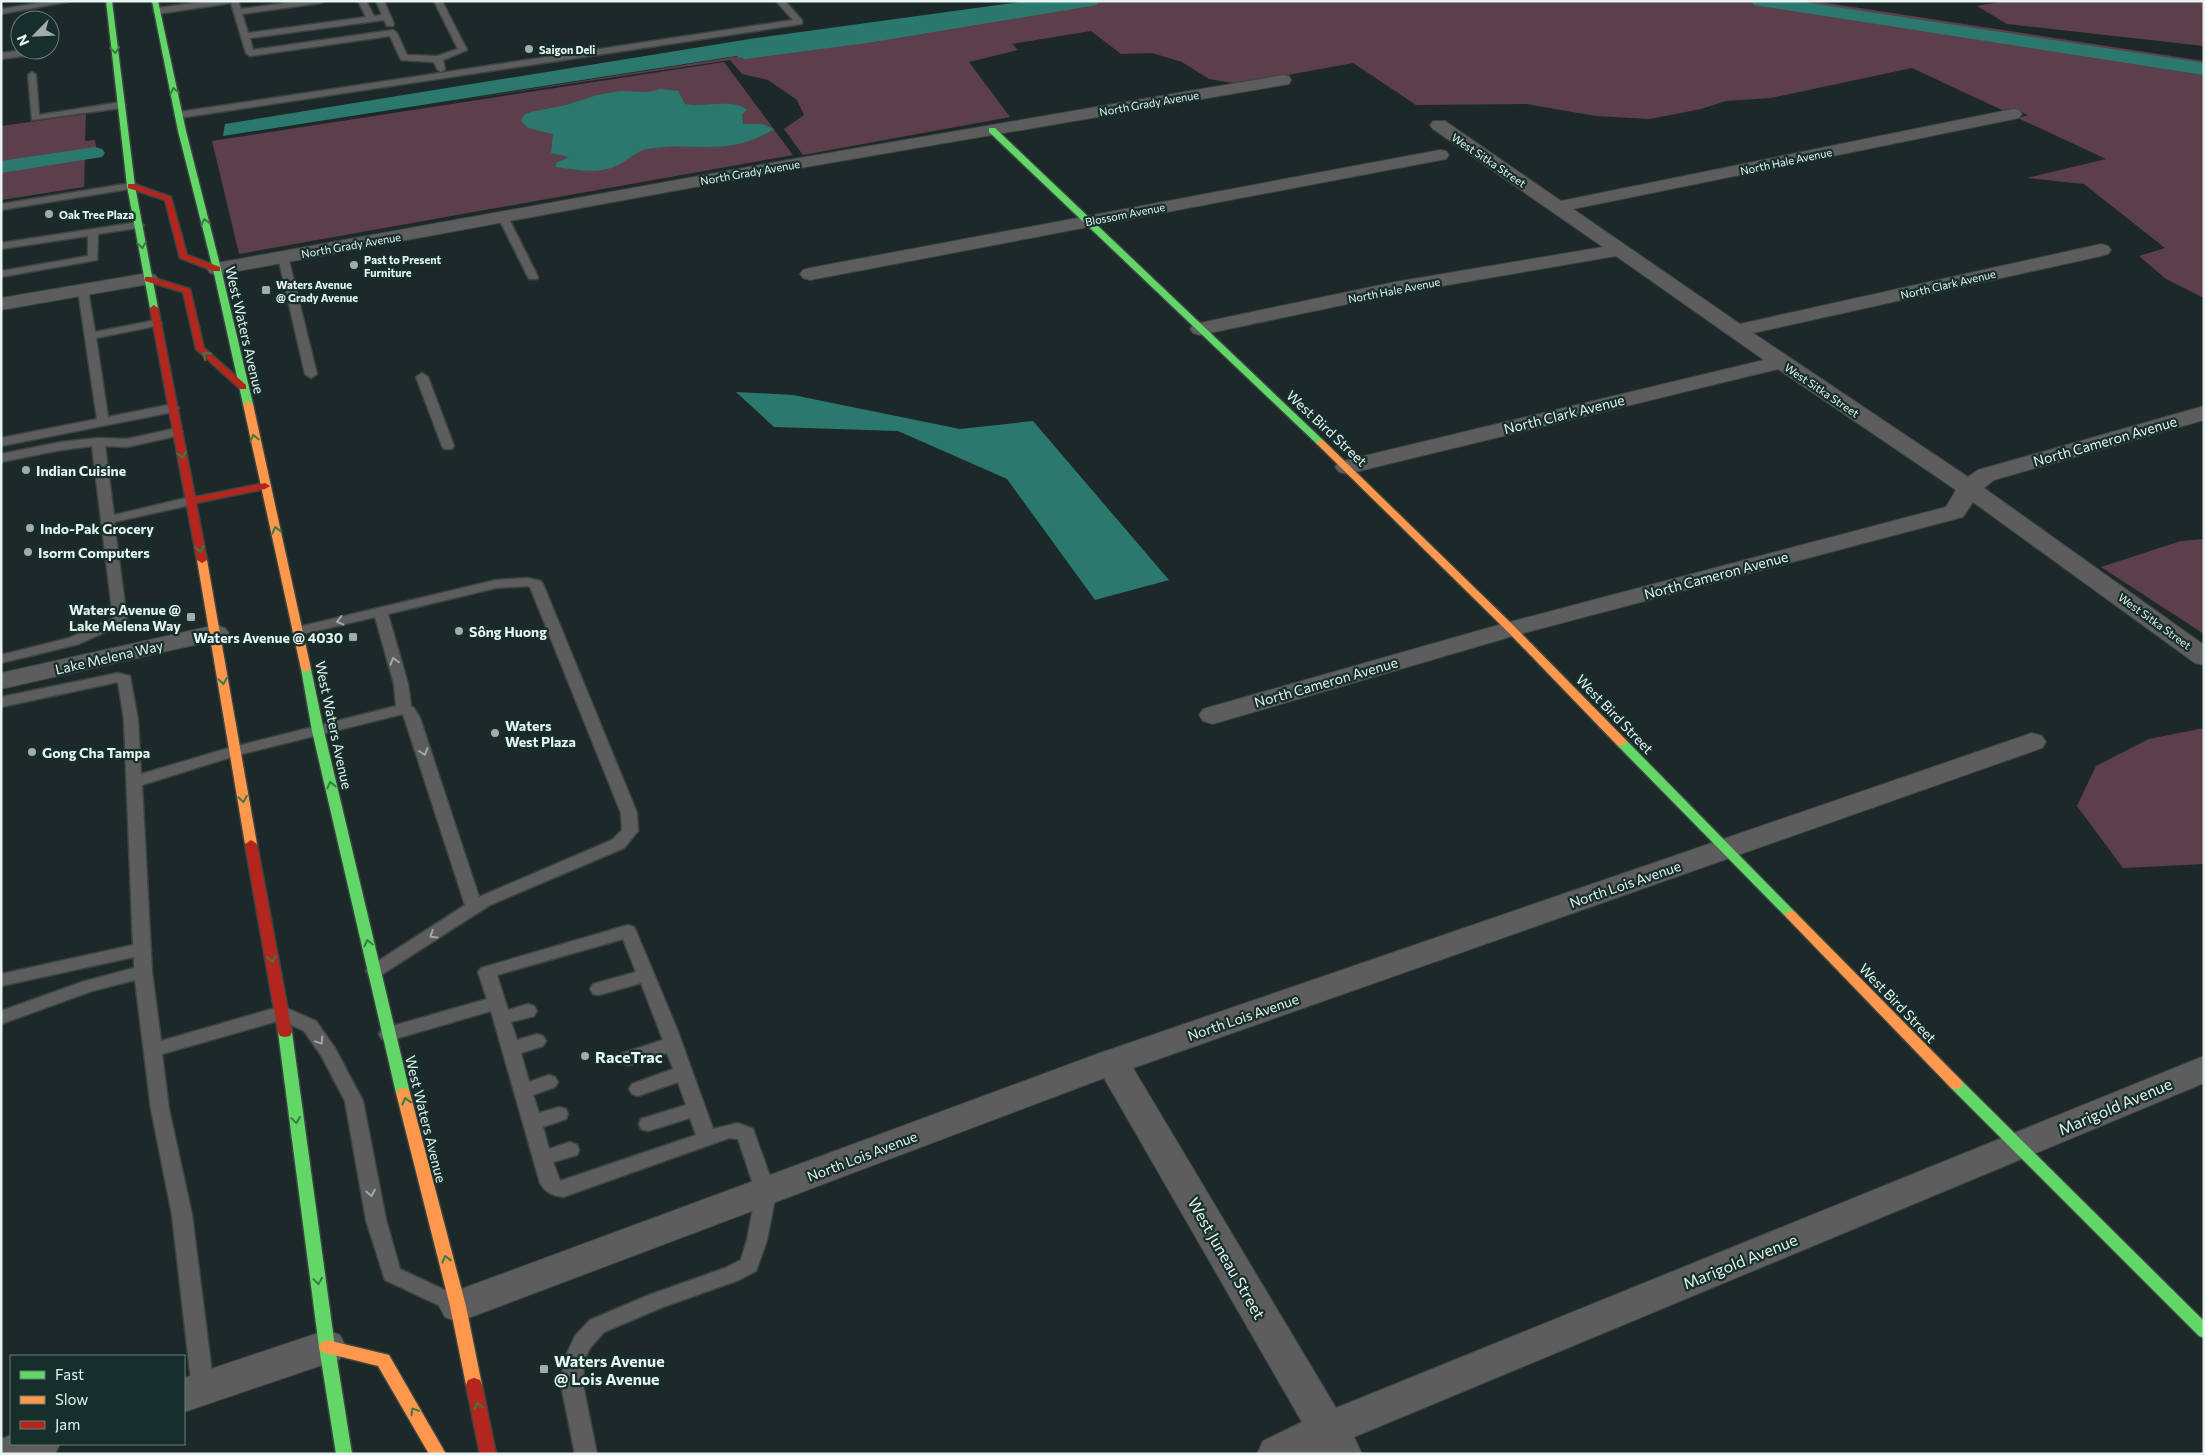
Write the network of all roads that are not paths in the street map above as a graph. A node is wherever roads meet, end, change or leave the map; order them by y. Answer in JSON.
{"nodes":[{"id":1,"x":68,"y":1,"type":"edge"},
{"id":2,"x":110,"y":1,"type":"edge"},
{"id":3,"x":229,"y":1,"type":"edge"},
{"id":4,"x":234,"y":1,"type":"edge"},
{"id":5,"x":321,"y":1,"type":"edge"},
{"id":6,"x":362,"y":1,"type":"edge"},
{"id":7,"x":380,"y":1,"type":"edge"},
{"id":8,"x":438,"y":1,"type":"edge"},
{"id":9,"x":780,"y":1,"type":"edge"},
{"id":10,"x":27,"y":5,"type":"edge"},
{"id":11,"x":156,"y":6,"type":"edge"},
{"id":12,"x":1,"y":12,"type":"edge"},
{"id":13,"x":238,"y":12,"type":"junction"},
{"id":14,"x":387,"y":17,"type":"junction"},
{"id":15,"x":370,"y":19,"type":"junction"},
{"id":16,"x":393,"y":33,"type":"junction"},
{"id":17,"x":245,"y":36,"type":"junction"},
{"id":18,"x":438,"y":59,"type":"junction"},
{"id":19,"x":32,"y":75,"type":"dead end"},
{"id":20,"x":443,"y":75,"type":"junction"},
{"id":21,"x":1283,"y":80,"type":"dead end"},
{"id":22,"x":121,"y":105,"type":"junction"},
{"id":23,"x":2013,"y":114,"type":"dead end"},
{"id":24,"x":179,"y":115,"type":"junction"},
{"id":25,"x":1439,"y":126,"type":"dead end"},
{"id":26,"x":992,"y":130,"type":"junction"},
{"id":27,"x":1440,"y":155,"type":"dead end"},
{"id":28,"x":131,"y":186,"type":"junction"},
{"id":29,"x":1,"y":207,"type":"edge"},
{"id":30,"x":1558,"y":207,"type":"junction"},
{"id":31,"x":503,"y":217,"type":"junction"},
{"id":32,"x":1089,"y":220,"type":"junction"},
{"id":33,"x":139,"y":224,"type":"junction"},
{"id":34,"x":93,"y":232,"type":"junction"},
{"id":35,"x":1,"y":246,"type":"edge"},
{"id":36,"x":1620,"y":250,"type":"junction"},
{"id":37,"x":2101,"y":250,"type":"dead end"},
{"id":38,"x":283,"y":257,"type":"junction"},
{"id":39,"x":216,"y":269,"type":"junction"},
{"id":40,"x":1,"y":274,"type":"edge"},
{"id":41,"x":810,"y":274,"type":"dead end"},
{"id":42,"x":533,"y":277,"type":"dead end"},
{"id":43,"x":148,"y":279,"type":"junction"},
{"id":44,"x":83,"y":290,"type":"junction"},
{"id":45,"x":1,"y":304,"type":"edge"},
{"id":46,"x":156,"y":324,"type":"junction"},
{"id":47,"x":1200,"y":330,"type":"junction"},
{"id":48,"x":1736,"y":331,"type":"junction"},
{"id":49,"x":90,"y":336,"type":"junction"},
{"id":50,"x":1781,"y":362,"type":"junction"},
{"id":51,"x":311,"y":374,"type":"dead end"},
{"id":52,"x":422,"y":377,"type":"dead end"},
{"id":53,"x":243,"y":387,"type":"junction"},
{"id":54,"x":173,"y":408,"type":"junction"},
{"id":55,"x":2204,"y":413,"type":"edge"},
{"id":56,"x":103,"y":422,"type":"junction"},
{"id":57,"x":177,"y":432,"type":"junction"},
{"id":58,"x":1,"y":442,"type":"edge"},
{"id":59,"x":98,"y":442,"type":"junction"},
{"id":60,"x":448,"y":446,"type":"dead end"},
{"id":61,"x":1,"y":458,"type":"edge"},
{"id":62,"x":1346,"y":467,"type":"junction"},
{"id":63,"x":265,"y":486,"type":"junction"},
{"id":64,"x":1969,"y":488,"type":"junction"},
{"id":65,"x":190,"y":502,"type":"junction"},
{"id":66,"x":108,"y":520,"type":"junction"},
{"id":67,"x":380,"y":611,"type":"junction"},
{"id":68,"x":1511,"y":629,"type":"junction"},
{"id":69,"x":299,"y":631,"type":"junction"},
{"id":70,"x":216,"y":633,"type":"junction"},
{"id":71,"x":2204,"y":657,"type":"edge"},
{"id":72,"x":1,"y":659,"type":"edge"},
{"id":73,"x":1,"y":681,"type":"edge"},
{"id":74,"x":1,"y":702,"type":"edge"},
{"id":75,"x":404,"y":709,"type":"junction"},
{"id":76,"x":1212,"y":715,"type":"dead end"},
{"id":77,"x":318,"y":731,"type":"junction"},
{"id":78,"x":2032,"y":742,"type":"dead end"},
{"id":79,"x":234,"y":751,"type":"junction"},
{"id":80,"x":134,"y":782,"type":"junction"},
{"id":81,"x":1726,"y":849,"type":"junction"},
{"id":82,"x":474,"y":908,"type":"junction"},
{"id":83,"x":142,"y":950,"type":"junction"},
{"id":84,"x":375,"y":971,"type":"junction"},
{"id":85,"x":143,"y":972,"type":"junction"},
{"id":86,"x":646,"y":975,"type":"junction"},
{"id":87,"x":1,"y":980,"type":"edge"},
{"id":88,"x":599,"y":988,"type":"dead end"},
{"id":89,"x":500,"y":1010,"type":"junction"},
{"id":90,"x":528,"y":1011,"type":"dead end"},
{"id":91,"x":282,"y":1014,"type":"junction"},
{"id":92,"x":1,"y":1018,"type":"edge"},
{"id":93,"x":388,"y":1034,"type":"junction"},
{"id":94,"x":537,"y":1042,"type":"dead end"},
{"id":95,"x":673,"y":1044,"type":"junction"},
{"id":96,"x":511,"y":1049,"type":"junction"},
{"id":97,"x":153,"y":1050,"type":"junction"},
{"id":98,"x":629,"y":1058,"type":"dead end"},
{"id":99,"x":1112,"y":1062,"type":"junction"},
{"id":100,"x":2204,"y":1069,"type":"edge"},
{"id":101,"x":683,"y":1073,"type":"junction"},
{"id":102,"x":549,"y":1082,"type":"dead end"},
{"id":103,"x":638,"y":1089,"type":"dead end"},
{"id":104,"x":523,"y":1091,"type":"junction"},
{"id":105,"x":696,"y":1109,"type":"junction"},
{"id":106,"x":559,"y":1114,"type":"dead end"},
{"id":107,"x":532,"y":1123,"type":"junction"},
{"id":108,"x":648,"y":1124,"type":"dead end"},
{"id":109,"x":707,"y":1139,"type":"junction"},
{"id":110,"x":2017,"y":1147,"type":"junction"},
{"id":111,"x":570,"y":1150,"type":"dead end"},
{"id":112,"x":543,"y":1158,"type":"junction"},
{"id":113,"x":766,"y":1193,"type":"junction"},
{"id":114,"x":458,"y":1306,"type":"junction"},
{"id":115,"x":2204,"y":1331,"type":"edge"},
{"id":116,"x":327,"y":1347,"type":"junction"},
{"id":117,"x":193,"y":1392,"type":"edge"},
{"id":118,"x":1334,"y":1442,"type":"edge"},
{"id":119,"x":37,"y":1445,"type":"edge"},
{"id":120,"x":10,"y":1454,"type":"edge"},
{"id":121,"x":344,"y":1454,"type":"edge"},
{"id":122,"x":438,"y":1454,"type":"edge"},
{"id":123,"x":488,"y":1454,"type":"edge"},
{"id":124,"x":586,"y":1454,"type":"edge"},
{"id":125,"x":1277,"y":1454,"type":"edge"}],
"edges":[{"from":1,"to":10,"type":"lane"},
{"from":2,"to":22,"type":"main road","one_way":true},
{"from":3,"to":11,"type":"lane"},
{"from":4,"to":13,"type":"lane"},
{"from":5,"to":13,"type":"lane"},
{"from":6,"to":15,"type":"lane"},
{"from":7,"to":14,"type":"lane"},
{"from":8,"to":18,"type":"lane"},
{"from":9,"to":20,"type":"lane"},
{"from":10,"to":12,"type":"lane"},
{"from":24,"to":11,"type":"main road","name":"West Waters Avenue","one_way":true},
{"from":13,"to":17,"type":"lane"},
{"from":14,"to":15,"type":"lane"},
{"from":14,"to":16,"type":"lane"},
{"from":15,"to":17,"type":"lane"},
{"from":16,"to":17,"type":"lane"},
{"from":16,"to":18,"type":"lane"},
{"from":18,"to":20,"type":"lane"},
{"from":19,"to":22,"type":"lane"},
{"from":20,"to":24,"type":"lane"},
{"from":21,"to":26,"type":"street","name":"North Grady Avenue"},
{"from":22,"to":28,"type":"main road"},
{"from":23,"to":30,"type":"street","name":"North Hale Avenue"},
{"from":39,"to":24,"type":"main road","name":"West Waters Avenue","one_way":true},
{"from":25,"to":30,"type":"street","name":"West Sitka Street"},
{"from":26,"to":31,"type":"street","name":"North Grady Avenue"},
{"from":26,"to":32,"type":"main road","name":"West Bird Street"},
{"from":27,"to":32,"type":"street","name":"Blossom Avenue"},
{"from":28,"to":29,"type":"lane"},
{"from":28,"to":33,"type":"main road"},
{"from":28,"to":39,"type":"main road"},
{"from":30,"to":36,"type":"street","name":"West Sitka Street"},
{"from":31,"to":38,"type":"street","name":"North Grady Avenue"},
{"from":31,"to":42,"type":"lane"},
{"from":32,"to":41,"type":"street","name":"Blossom Avenue"},
{"from":32,"to":47,"type":"main road","name":"West Bird Street"},
{"from":33,"to":34,"type":"lane"},
{"from":33,"to":43,"type":"main road","one_way":true},
{"from":34,"to":35,"type":"lane"},
{"from":34,"to":40,"type":"lane"},
{"from":36,"to":47,"type":"street","name":"North Hale Avenue"},
{"from":36,"to":48,"type":"street","name":"West Sitka Street"},
{"from":37,"to":48,"type":"street","name":"North Clark Avenue"},
{"from":38,"to":39,"type":"street","name":"North Grady Avenue"},
{"from":38,"to":51,"type":"lane"},
{"from":39,"to":53,"type":"main road","name":"West Waters Avenue"},
{"from":43,"to":44,"type":"street"},
{"from":43,"to":46,"type":"main road"},
{"from":53,"to":43,"type":"main road","one_way":true},
{"from":44,"to":45,"type":"street"},
{"from":44,"to":49,"type":"lane"},
{"from":46,"to":49,"type":"lane"},
{"from":46,"to":54,"type":"main road"},
{"from":47,"to":62,"type":"main road","name":"West Bird Street"},
{"from":48,"to":50,"type":"street","name":"West Sitka Street"},
{"from":49,"to":56,"type":"lane"},
{"from":50,"to":62,"type":"street","name":"North Clark Avenue"},
{"from":50,"to":64,"type":"street","name":"West Sitka Street"},
{"from":52,"to":60,"type":"lane"},
{"from":63,"to":53,"type":"main road","name":"West Waters Avenue","one_way":true},
{"from":54,"to":56,"type":"lane"},
{"from":54,"to":57,"type":"main road"},
{"from":55,"to":64,"type":"street","name":"North Cameron Avenue"},
{"from":56,"to":58,"type":"lane"},
{"from":57,"to":59,"type":"lane"},
{"from":57,"to":65,"type":"main road","one_way":true},
{"from":59,"to":61,"type":"lane"},
{"from":59,"to":66,"type":"lane"},
{"from":62,"to":68,"type":"main road","name":"West Bird Street"},
{"from":63,"to":65,"type":"main road"},
{"from":69,"to":63,"type":"main road","name":"West Waters Avenue","one_way":true},
{"from":64,"to":68,"type":"street","name":"North Cameron Avenue"},
{"from":64,"to":71,"type":"street","name":"West Sitka Street"},
{"from":65,"to":66,"type":"lane"},
{"from":65,"to":70,"type":"main road","one_way":true},
{"from":66,"to":72,"type":"lane"},
{"from":67,"to":69,"type":"lane","one_way":true},
{"from":75,"to":67,"type":"lane","one_way":true},
{"from":67,"to":82,"type":"lane"},
{"from":68,"to":76,"type":"street","name":"North Cameron Avenue"},
{"from":68,"to":81,"type":"main road","name":"West Bird Street"},
{"from":69,"to":77,"type":"main road","name":"West Waters Avenue"},
{"from":70,"to":73,"type":"street","name":"Lake Melena Way"},
{"from":70,"to":79,"type":"main road","one_way":true},
{"from":74,"to":80,"type":"lane"},
{"from":75,"to":77,"type":"lane"},
{"from":75,"to":82,"type":"lane","one_way":true},
{"from":77,"to":79,"type":"lane"},
{"from":84,"to":77,"type":"main road","name":"West Waters Avenue","one_way":true},
{"from":78,"to":81,"type":"street","name":"North Lois Avenue"},
{"from":79,"to":80,"type":"lane"},
{"from":79,"to":91,"type":"main road","one_way":true},
{"from":80,"to":83,"type":"lane"},
{"from":81,"to":99,"type":"street","name":"North Lois Avenue"},
{"from":81,"to":110,"type":"main road","name":"West Bird Street"},
{"from":82,"to":84,"type":"lane","one_way":true},
{"from":83,"to":85,"type":"lane"},
{"from":83,"to":87,"type":"lane"},
{"from":84,"to":93,"type":"main road","name":"West Waters Avenue"},
{"from":85,"to":92,"type":"lane"},
{"from":85,"to":97,"type":"lane"},
{"from":86,"to":88,"type":"lane"},
{"from":86,"to":89,"type":"lane"},
{"from":86,"to":95,"type":"lane"},
{"from":89,"to":90,"type":"lane"},
{"from":89,"to":93,"type":"lane"},
{"from":89,"to":96,"type":"lane"},
{"from":91,"to":97,"type":"lane"},
{"from":91,"to":114,"type":"lane","one_way":true},
{"from":91,"to":116,"type":"main road","one_way":true},
{"from":114,"to":93,"type":"main road","name":"West Waters Avenue","one_way":true},
{"from":94,"to":96,"type":"lane"},
{"from":95,"to":98,"type":"lane"},
{"from":95,"to":101,"type":"lane"},
{"from":96,"to":104,"type":"lane"},
{"from":97,"to":117,"type":"lane"},
{"from":99,"to":113,"type":"street","name":"North Lois Avenue"},
{"from":99,"to":118,"type":"street","name":"West Juneau Street"},
{"from":100,"to":110,"type":"street","name":"Marigold Avenue"},
{"from":101,"to":103,"type":"lane"},
{"from":101,"to":105,"type":"lane"},
{"from":102,"to":104,"type":"lane"},
{"from":104,"to":107,"type":"lane"},
{"from":105,"to":108,"type":"lane"},
{"from":105,"to":109,"type":"lane"},
{"from":106,"to":107,"type":"lane"},
{"from":107,"to":112,"type":"lane"},
{"from":109,"to":112,"type":"lane"},
{"from":109,"to":113,"type":"lane"},
{"from":110,"to":115,"type":"main road","name":"West Bird Street"},
{"from":110,"to":118,"type":"street","name":"Marigold Avenue"},
{"from":111,"to":112,"type":"lane"},
{"from":113,"to":114,"type":"street","name":"North Lois Avenue"},
{"from":113,"to":124,"type":"lane"},
{"from":123,"to":114,"type":"main road","name":"West Waters Avenue","one_way":true},
{"from":116,"to":117,"type":"street"},
{"from":116,"to":121,"type":"main road"},
{"from":122,"to":116,"type":"main road","one_way":true},
{"from":118,"to":125,"type":"street","name":"Marigold Avenue"},
{"from":119,"to":120,"type":"street"}]}
